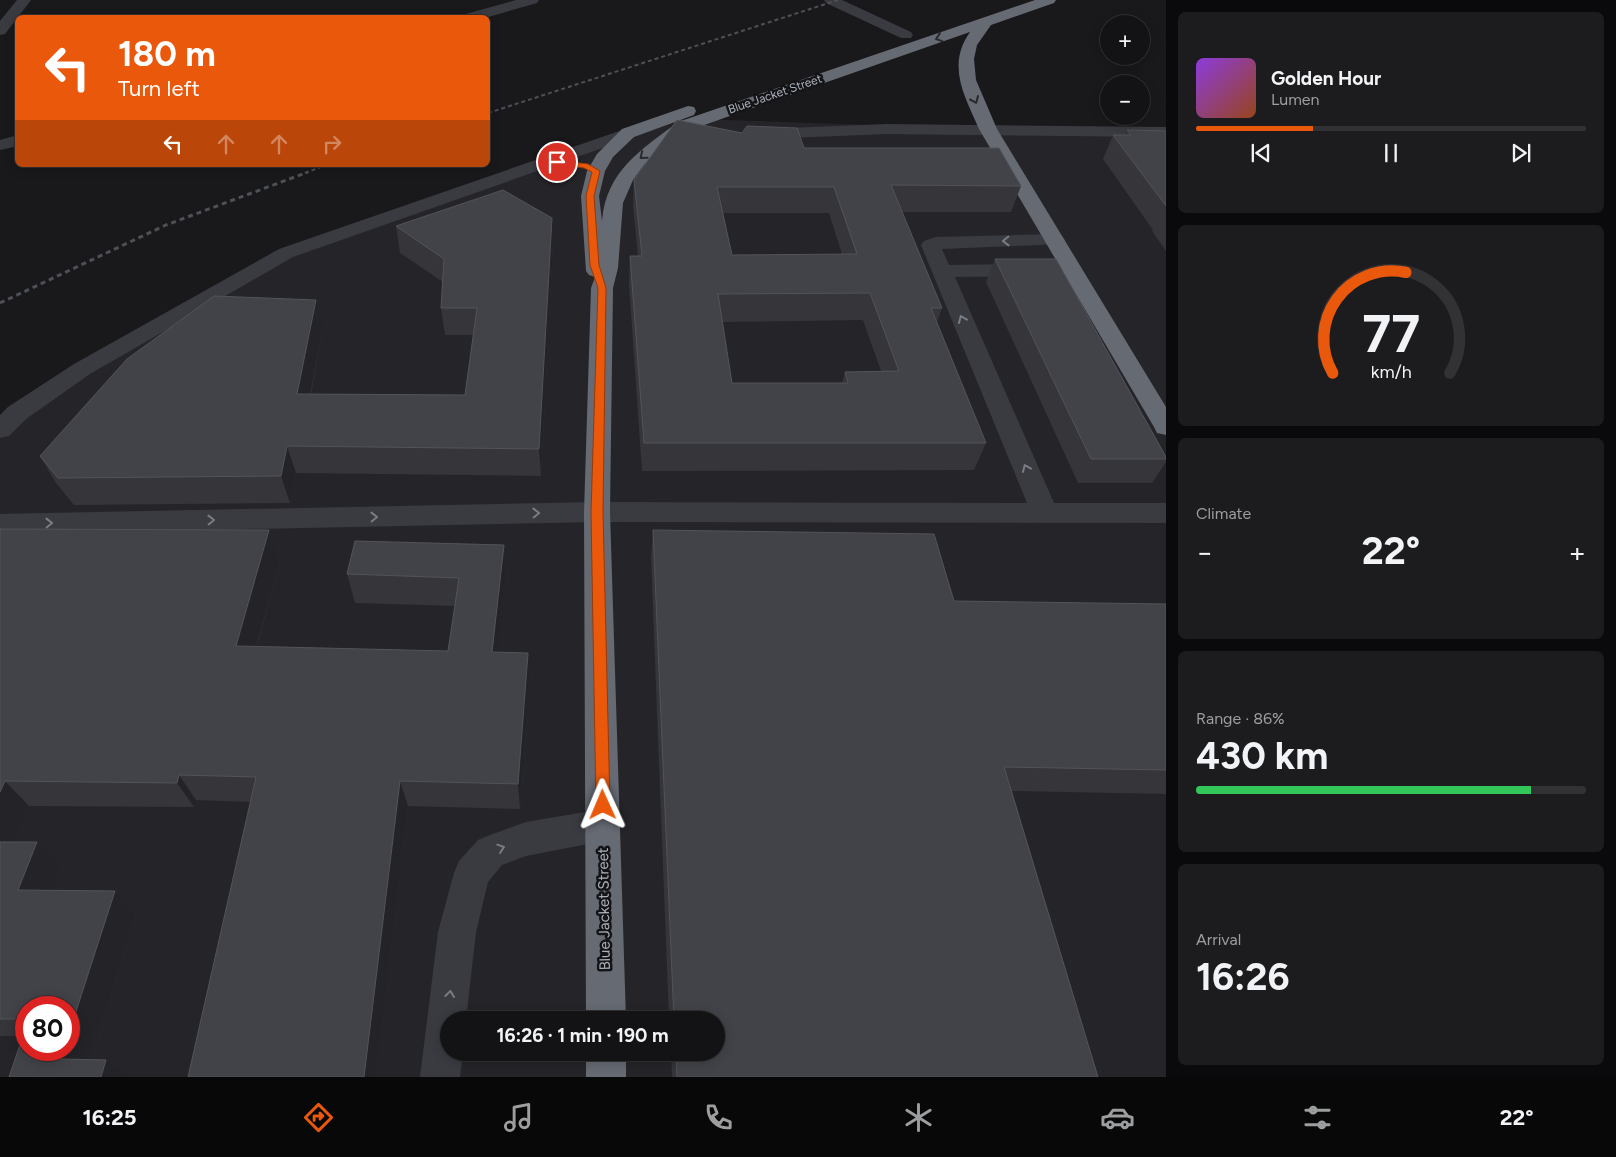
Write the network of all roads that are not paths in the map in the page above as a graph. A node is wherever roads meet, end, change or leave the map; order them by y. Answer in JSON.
{"nodes":[{"id":1,"x":24,"y":0,"type":"edge"},
{"id":2,"x":532,"y":0,"type":"edge"},
{"id":3,"x":831,"y":0,"type":"edge"},
{"id":4,"x":1013,"y":0,"type":"edge"},
{"id":5,"x":1050,"y":0,"type":"edge"},
{"id":6,"x":478,"y":15,"type":"edge"},
{"id":7,"x":985,"y":23,"type":"junction"},
{"id":8,"x":0,"y":31,"type":"edge"},
{"id":9,"x":906,"y":35,"type":"junction"},
{"id":10,"x":667,"y":118,"type":"junction"},
{"id":11,"x":684,"y":126,"type":"junction"},
{"id":12,"x":988,"y":129,"type":"junction"},
{"id":13,"x":721,"y":132,"type":"edge"},
{"id":14,"x":1166,"y":132,"type":"edge"},
{"id":15,"x":628,"y":133,"type":"junction"},
{"id":16,"x":746,"y":133,"type":"edge"},
{"id":17,"x":15,"y":141,"type":"edge"},
{"id":18,"x":0,"y":145,"type":"edge"},
{"id":19,"x":543,"y":162,"type":"junction"},
{"id":20,"x":596,"y":171,"type":"junction"},
{"id":21,"x":1054,"y":240,"type":"junction"},
{"id":22,"x":1072,"y":270,"type":"junction"},
{"id":23,"x":942,"y":271,"type":"junction"},
{"id":24,"x":602,"y":288,"type":"junction"},
{"id":25,"x":1166,"y":427,"type":"edge"},
{"id":26,"x":0,"y":430,"type":"edge"},
{"id":27,"x":597,"y":512,"type":"junction"},
{"id":28,"x":1045,"y":513,"type":"junction"},
{"id":29,"x":1166,"y":513,"type":"edge"},
{"id":30,"x":0,"y":524,"type":"edge"},
{"id":31,"x":603,"y":824,"type":"junction"},
{"id":32,"x":606,"y":1011,"type":"edge"},
{"id":33,"x":606,"y":1061,"type":"edge"},
{"id":34,"x":440,"y":1077,"type":"edge"},
{"id":35,"x":606,"y":1077,"type":"edge"}],
"edges":[{"from":1,"to":8,"type":"street"},
{"from":2,"to":6,"type":"street"},
{"from":3,"to":9,"type":"street"},
{"from":4,"to":9,"type":"highway","name":"Blue Jacket Street"},
{"from":5,"to":7,"type":"highway","name":"Blue Jacket Street"},
{"from":7,"to":11,"type":"highway","name":"Blue Jacket Street","one_way":true},
{"from":7,"to":12,"type":"highway","one_way":true},
{"from":9,"to":10,"type":"highway","name":"Blue Jacket Street"},
{"from":10,"to":11,"type":"street"},
{"from":10,"to":15,"type":"highway","name":"Blue Jacket Street"},
{"from":11,"to":13,"type":"street"},
{"from":11,"to":24,"type":"highway","name":"Blue Jacket Street","one_way":true},
{"from":12,"to":14,"type":"street"},
{"from":12,"to":16,"type":"street"},
{"from":12,"to":21,"type":"highway"},
{"from":15,"to":19,"type":"street"},
{"from":15,"to":20,"type":"highway","name":"Blue Jacket Street"},
{"from":17,"to":18,"type":"street"},
{"from":19,"to":20,"type":"street"},
{"from":19,"to":26,"type":"street"},
{"from":20,"to":24,"type":"highway","name":"Blue Jacket Street"},
{"from":21,"to":22,"type":"highway"},
{"from":21,"to":23,"type":"street","one_way":true},
{"from":22,"to":23,"type":"street"},
{"from":22,"to":25,"type":"highway"},
{"from":28,"to":23,"type":"street","one_way":true},
{"from":24,"to":27,"type":"highway","name":"Blue Jacket Street"},
{"from":27,"to":28,"type":"street"},
{"from":30,"to":27,"type":"street","one_way":true},
{"from":27,"to":31,"type":"highway","name":"Blue Jacket Street"},
{"from":28,"to":29,"type":"street"},
{"from":31,"to":32,"type":"highway","name":"Blue Jacket Street"},
{"from":34,"to":31,"type":"street","one_way":true},
{"from":33,"to":35,"type":"highway"}]}
